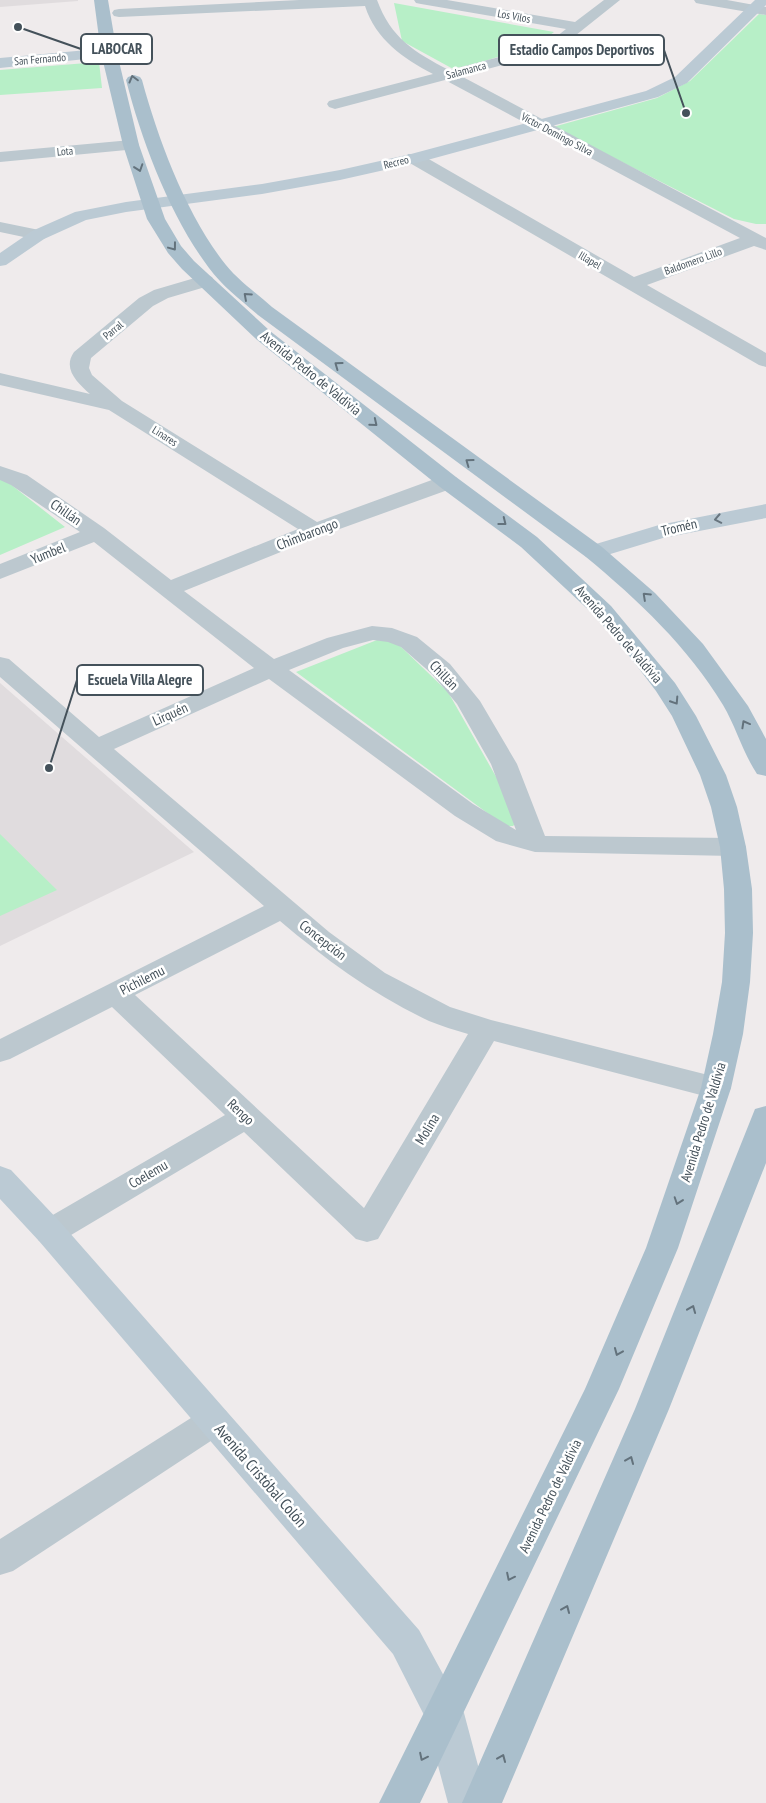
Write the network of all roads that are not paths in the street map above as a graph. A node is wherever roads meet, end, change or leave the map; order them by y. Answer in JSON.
{"nodes":[{"id":1,"x":101,"y":0,"type":"edge"},
{"id":2,"x":421,"y":0,"type":"edge"},
{"id":3,"x":613,"y":0,"type":"edge"},
{"id":4,"x":701,"y":0,"type":"edge"},
{"id":5,"x":370,"y":1,"type":"edge"},
{"id":6,"x":118,"y":6,"type":"edge"},
{"id":7,"x":761,"y":6,"type":"edge"},
{"id":8,"x":578,"y":27,"type":"junction"},
{"id":9,"x":122,"y":31,"type":"dead end"},
{"id":10,"x":109,"y":53,"type":"junction"},
{"id":11,"x":0,"y":63,"type":"edge"},
{"id":12,"x":130,"y":67,"type":"dead end"},
{"id":13,"x":445,"y":75,"type":"junction"},
{"id":14,"x":335,"y":104,"type":"dead end"},
{"id":15,"x":540,"y":125,"type":"junction"},
{"id":16,"x":131,"y":145,"type":"junction"},
{"id":17,"x":0,"y":157,"type":"edge"},
{"id":18,"x":414,"y":158,"type":"junction"},
{"id":19,"x":178,"y":201,"type":"junction"},
{"id":20,"x":151,"y":204,"type":"junction"},
{"id":21,"x":0,"y":227,"type":"edge"},
{"id":22,"x":38,"y":235,"type":"junction"},
{"id":23,"x":762,"y":238,"type":"edge"},
{"id":24,"x":0,"y":261,"type":"edge"},
{"id":25,"x":205,"y":281,"type":"junction"},
{"id":26,"x":632,"y":284,"type":"junction"},
{"id":27,"x":766,"y":361,"type":"edge"},
{"id":28,"x":0,"y":379,"type":"edge"},
{"id":29,"x":116,"y":406,"type":"junction"},
{"id":30,"x":0,"y":472,"type":"edge"},
{"id":31,"x":448,"y":482,"type":"junction"},
{"id":32,"x":766,"y":511,"type":"edge"},
{"id":33,"x":315,"y":530,"type":"junction"},
{"id":34,"x":96,"y":534,"type":"junction"},
{"id":35,"x":594,"y":552,"type":"junction"},
{"id":36,"x":0,"y":572,"type":"edge"},
{"id":37,"x":168,"y":589,"type":"junction"},
{"id":38,"x":602,"y":611,"type":"junction"},
{"id":39,"x":0,"y":664,"type":"edge"},
{"id":40,"x":271,"y":668,"type":"junction"},
{"id":41,"x":97,"y":747,"type":"junction"},
{"id":42,"x":766,"y":768,"type":"edge"},
{"id":43,"x":535,"y":844,"type":"junction"},
{"id":44,"x":733,"y":847,"type":"junction"},
{"id":45,"x":283,"y":908,"type":"junction"},
{"id":46,"x":115,"y":994,"type":"junction"},
{"id":47,"x":486,"y":1029,"type":"junction"},
{"id":48,"x":0,"y":1052,"type":"edge"},
{"id":49,"x":716,"y":1088,"type":"junction"},
{"id":50,"x":247,"y":1116,"type":"junction"},
{"id":51,"x":764,"y":1130,"type":"edge"},
{"id":52,"x":0,"y":1178,"type":"edge"},
{"id":53,"x":367,"y":1230,"type":"joint"},
{"id":54,"x":50,"y":1232,"type":"junction"},
{"id":55,"x":214,"y":1421,"type":"junction"},
{"id":56,"x":0,"y":1559,"type":"edge"},
{"id":57,"x":444,"y":1713,"type":"junction"},
{"id":58,"x":400,"y":1803,"type":"edge"},
{"id":59,"x":468,"y":1803,"type":"edge"},
{"id":60,"x":482,"y":1803,"type":"edge"}],
"edges":[{"from":1,"to":10,"type":"main road","name":"Avenida Pedro de Valdivia"},
{"from":2,"to":8,"type":"street","name":"Los Vilos"},
{"from":3,"to":8,"type":"street","name":"Salamanca"},
{"from":4,"to":7,"type":"street"},
{"from":5,"to":6,"type":"street"},
{"from":5,"to":13,"type":"street","name":"Víctor Domingo Silva"},
{"from":6,"to":9,"type":"main road"},
{"from":7,"to":15,"type":"street","name":"Recreo"},
{"from":8,"to":13,"type":"street","name":"Salamanca"},
{"from":10,"to":11,"type":"street","name":"San Fernando"},
{"from":10,"to":16,"type":"main road","name":"Avenida Pedro de Valdivia"},
{"from":19,"to":12,"type":"main road","name":"Avenida Pedro de Valdivia","one_way":true},
{"from":13,"to":14,"type":"street","name":"Salamanca"},
{"from":13,"to":15,"type":"street","name":"Víctor Domingo Silva"},
{"from":15,"to":18,"type":"street","name":"Recreo"},
{"from":15,"to":23,"type":"street","name":"Víctor Domingo Silva"},
{"from":16,"to":17,"type":"street","name":"Lota"},
{"from":16,"to":20,"type":"main road","name":"Avenida Pedro de Valdivia","one_way":true},
{"from":18,"to":19,"type":"street","name":"Recreo"},
{"from":18,"to":26,"type":"street","name":"Illapel"},
{"from":19,"to":20,"type":"street","name":"Recreo"},
{"from":35,"to":19,"type":"main road","name":"Avenida Pedro de Valdivia","one_way":true},
{"from":20,"to":22,"type":"street","name":"Recreo"},
{"from":20,"to":25,"type":"main road","name":"Avenida Pedro de Valdivia","one_way":true},
{"from":21,"to":22,"type":"street"},
{"from":22,"to":24,"type":"street","name":"Recreo"},
{"from":23,"to":26,"type":"street","name":"Baldomero Lillo"},
{"from":25,"to":29,"type":"street","name":"Parral"},
{"from":25,"to":31,"type":"main road","name":"Avenida Pedro de Valdivia","one_way":true},
{"from":26,"to":27,"type":"street","name":"Illapel"},
{"from":28,"to":29,"type":"street","name":"Linares"},
{"from":29,"to":33,"type":"street","name":"Linares"},
{"from":30,"to":34,"type":"street","name":"Chillán"},
{"from":31,"to":33,"type":"street","name":"Chimbarongo"},
{"from":31,"to":38,"type":"main road","name":"Avenida Pedro de Valdivia","one_way":true},
{"from":32,"to":35,"type":"street","name":"Tromén","one_way":true},
{"from":33,"to":37,"type":"street","name":"Chimbarongo"},
{"from":34,"to":36,"type":"street","name":"Yumbel"},
{"from":34,"to":37,"type":"street","name":"Chillán"},
{"from":35,"to":38,"type":"main road"},
{"from":42,"to":35,"type":"main road","name":"Avenida Pedro de Valdivia","one_way":true},
{"from":37,"to":40,"type":"street","name":"Chillán"},
{"from":38,"to":44,"type":"main road","name":"Avenida Pedro de Valdivia","one_way":true},
{"from":39,"to":41,"type":"street","name":"Concepción"},
{"from":40,"to":41,"type":"street","name":"Lirquén"},
{"from":40,"to":43,"type":"street","name":"Chillán"},
{"from":40,"to":43,"type":"street","name":"Chillán"},
{"from":41,"to":45,"type":"street","name":"Concepción"},
{"from":43,"to":44,"type":"street","name":"Chillán"},
{"from":44,"to":49,"type":"main road","name":"Avenida Pedro de Valdivia"},
{"from":45,"to":46,"type":"street","name":"Pichilemu"},
{"from":45,"to":47,"type":"street","name":"Concepción"},
{"from":46,"to":48,"type":"street","name":"Pichilemu"},
{"from":46,"to":50,"type":"street","name":"Rengo"},
{"from":47,"to":49,"type":"street","name":"Concepción"},
{"from":47,"to":53,"type":"street","name":"Molina"},
{"from":49,"to":57,"type":"main road","name":"Avenida Pedro de Valdivia","one_way":true},
{"from":50,"to":53,"type":"street","name":"Rengo"},
{"from":50,"to":54,"type":"street","name":"Coelemu"},
{"from":60,"to":51,"type":"main road","one_way":true},
{"from":52,"to":54,"type":"street","name":"Avenida Cristóbal Colón"},
{"from":54,"to":55,"type":"street","name":"Avenida Cristóbal Colón"},
{"from":55,"to":56,"type":"street"},
{"from":55,"to":57,"type":"street","name":"Avenida Cristóbal Colón"},
{"from":57,"to":58,"type":"main road","name":"Avenida Pedro de Valdivia","one_way":true},
{"from":57,"to":59,"type":"street","name":"Avenida Cristóbal Colón"}]}
